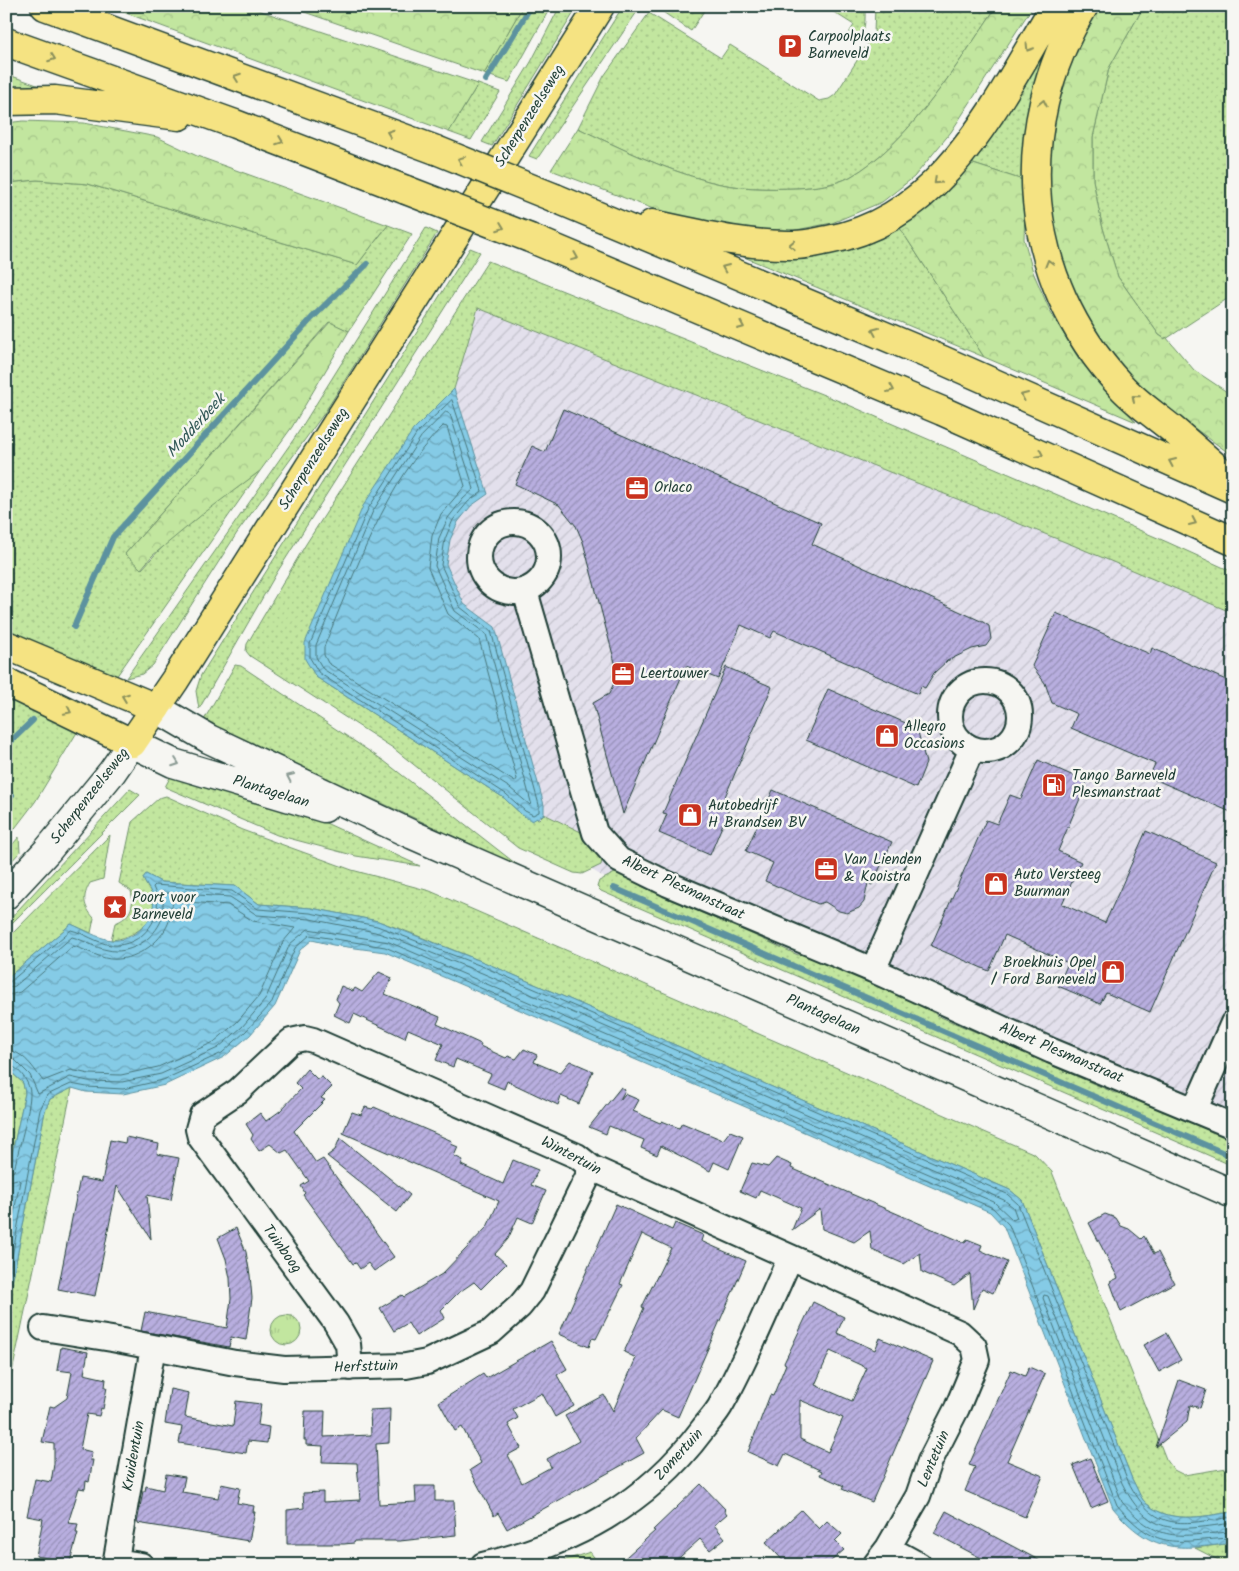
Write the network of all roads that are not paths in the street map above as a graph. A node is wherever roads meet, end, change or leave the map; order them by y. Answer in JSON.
{"nodes":[{"id":1,"x":45,"y":6,"type":"edge"},
{"id":2,"x":600,"y":6,"type":"edge"},
{"id":3,"x":1055,"y":6,"type":"edge"},
{"id":4,"x":1084,"y":6,"type":"edge"},
{"id":5,"x":6,"y":42,"type":"edge"},
{"id":6,"x":6,"y":101,"type":"edge"},
{"id":7,"x":235,"y":124,"type":"junction"},
{"id":8,"x":586,"y":210,"type":"junction"},
{"id":9,"x":1233,"y":482,"type":"edge"},
{"id":10,"x":1233,"y":489,"type":"edge"},
{"id":11,"x":1233,"y":541,"type":"edge"},
{"id":12,"x":525,"y":591,"type":"dead end"},
{"id":13,"x":6,"y":645,"type":"edge"},
{"id":14,"x":6,"y":682,"type":"edge"},
{"id":15,"x":156,"y":708,"type":"junction"},
{"id":16,"x":132,"y":743,"type":"junction"},
{"id":17,"x":972,"y":749,"type":"dead end"},
{"id":18,"x":413,"y":835,"type":"junction"},
{"id":19,"x":6,"y":895,"type":"edge"},
{"id":20,"x":873,"y":970,"type":"junction"},
{"id":21,"x":1233,"y":1023,"type":"edge"},
{"id":22,"x":1195,"y":1109,"type":"junction"},
{"id":23,"x":1233,"y":1126,"type":"edge"},
{"id":24,"x":200,"y":1137,"type":"joint"},
{"id":25,"x":592,"y":1168,"type":"junction"},
{"id":26,"x":1233,"y":1194,"type":"edge"},
{"id":27,"x":790,"y":1258,"type":"junction"},
{"id":28,"x":43,"y":1328,"type":"dead end"},
{"id":29,"x":974,"y":1346,"type":"joint"},
{"id":30,"x":153,"y":1347,"type":"junction"},
{"id":31,"x":350,"y":1368,"type":"junction"},
{"id":32,"x":881,"y":1556,"type":"edge"},
{"id":33,"x":115,"y":1563,"type":"edge"},
{"id":34,"x":141,"y":1565,"type":"edge"},
{"id":35,"x":484,"y":1565,"type":"edge"},
{"id":36,"x":919,"y":1565,"type":"edge"}],
"edges":[{"from":8,"to":1,"type":"main road","one_way":true,"bridge":true},
{"from":2,"to":15,"type":"main road","name":"Scherpenzeelseweg"},
{"from":3,"to":8,"type":"main road","one_way":true},
{"from":9,"to":4,"type":"main road","one_way":true},
{"from":5,"to":7,"type":"main road","one_way":true},
{"from":6,"to":7,"type":"main road"},
{"from":7,"to":11,"type":"main road","one_way":true,"bridge":true},
{"from":10,"to":8,"type":"main road","one_way":true},
{"from":12,"to":20,"type":"street","name":"Albert Plesmanstraat"},
{"from":15,"to":13,"type":"main road","one_way":true},
{"from":14,"to":16,"type":"main road","one_way":true},
{"from":15,"to":16,"type":"main road","name":"Scherpenzeelseweg"},
{"from":18,"to":15,"type":"main road","name":"Plantagelaan","one_way":true},
{"from":16,"to":18,"type":"main road","name":"Plantagelaan","one_way":true},
{"from":16,"to":19,"type":"main road","name":"Scherpenzeelseweg"},
{"from":17,"to":20,"type":"street"},
{"from":18,"to":26,"type":"main road","name":"Plantagelaan"},
{"from":20,"to":22,"type":"street","name":"Albert Plesmanstraat"},
{"from":21,"to":22,"type":"street"},
{"from":22,"to":23,"type":"street","name":"Albert Plesmanstraat"},
{"from":24,"to":25,"type":"street","name":"Wintertuin"},
{"from":24,"to":31,"type":"street","name":"Tuinboog"},
{"from":25,"to":27,"type":"street","name":"Wintertuin"},
{"from":25,"to":31,"type":"street","name":"Herfsttuin"},
{"from":27,"to":29,"type":"street","name":"Wintertuin"},
{"from":27,"to":35,"type":"street","name":"Zomertuin"},
{"from":28,"to":30,"type":"street","name":"Herfsttuin"},
{"from":29,"to":32,"type":"street","name":"Lentetuin"},
{"from":30,"to":31,"type":"street","name":"Herfsttuin"},
{"from":30,"to":33,"type":"street","name":"Kruidentuin"},
{"from":32,"to":36,"type":"street"},
{"from":33,"to":34,"type":"street"}]}
